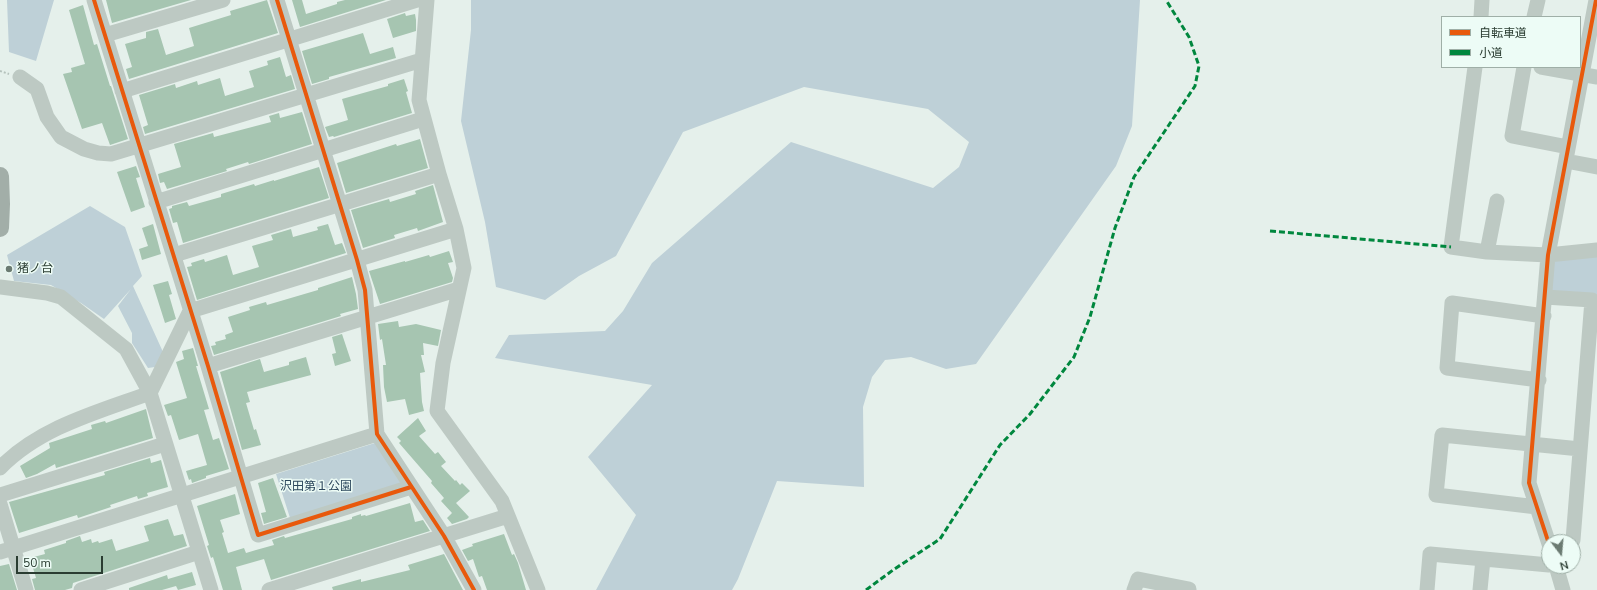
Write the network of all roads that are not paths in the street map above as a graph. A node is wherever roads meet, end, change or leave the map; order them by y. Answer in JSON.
{"nodes":[{"id":1,"x":94,"y":0,"type":"edge"},
{"id":2,"x":223,"y":0,"type":"edge"},
{"id":3,"x":277,"y":0,"type":"edge"},
{"id":4,"x":416,"y":0,"type":"edge"},
{"id":5,"x":427,"y":0,"type":"edge"},
{"id":6,"x":1482,"y":0,"type":"edge"},
{"id":7,"x":1538,"y":0,"type":"edge"},
{"id":8,"x":1596,"y":0,"type":"edge"},
{"id":9,"x":1481,"y":16,"type":"edge"},
{"id":10,"x":1534,"y":16,"type":"edge"},
{"id":11,"x":105,"y":36,"type":"junction"},
{"id":12,"x":289,"y":39,"type":"junction"},
{"id":13,"x":422,"y":60,"type":"junction"},
{"id":14,"x":1475,"y":68,"type":"edge"},
{"id":15,"x":1524,"y":68,"type":"edge"},
{"id":16,"x":1547,"y":68,"type":"edge"},
{"id":17,"x":1582,"y":74,"type":"junction"},
{"id":18,"x":20,"y":77,"type":"dead end"},
{"id":19,"x":1597,"y":77,"type":"edge"},
{"id":20,"x":122,"y":91,"type":"junction"},
{"id":21,"x":306,"y":94,"type":"junction"},
{"id":22,"x":424,"y":119,"type":"junction"},
{"id":23,"x":139,"y":144,"type":"junction"},
{"id":24,"x":323,"y":150,"type":"junction"},
{"id":25,"x":1567,"y":154,"type":"junction"},
{"id":26,"x":1597,"y":166,"type":"edge"},
{"id":27,"x":439,"y":174,"type":"junction"},
{"id":28,"x":0,"y":176,"type":"edge"},
{"id":29,"x":1497,"y":201,"type":"dead end"},
{"id":30,"x":156,"y":202,"type":"junction"},
{"id":31,"x":340,"y":204,"type":"junction"},
{"id":32,"x":0,"y":228,"type":"edge"},
{"id":33,"x":456,"y":229,"type":"junction"},
{"id":34,"x":1597,"y":250,"type":"edge"},
{"id":35,"x":1487,"y":252,"type":"junction"},
{"id":36,"x":174,"y":255,"type":"junction"},
{"id":37,"x":1548,"y":255,"type":"junction"},
{"id":38,"x":357,"y":260,"type":"junction"},
{"id":39,"x":0,"y":287,"type":"edge"},
{"id":40,"x":459,"y":289,"type":"junction"},
{"id":41,"x":1545,"y":297,"type":"junction"},
{"id":42,"x":190,"y":311,"type":"junction"},
{"id":43,"x":1544,"y":316,"type":"junction"},
{"id":44,"x":368,"y":317,"type":"junction"},
{"id":45,"x":208,"y":366,"type":"junction"},
{"id":46,"x":1539,"y":380,"type":"junction"},
{"id":47,"x":150,"y":393,"type":"junction"},
{"id":48,"x":377,"y":434,"type":"junction"},
{"id":49,"x":166,"y":444,"type":"junction"},
{"id":50,"x":1533,"y":445,"type":"junction"},
{"id":51,"x":1580,"y":449,"type":"junction"},
{"id":52,"x":0,"y":468,"type":"edge"},
{"id":53,"x":240,"y":477,"type":"junction"},
{"id":54,"x":411,"y":487,"type":"junction"},
{"id":55,"x":0,"y":495,"type":"edge"},
{"id":56,"x":181,"y":495,"type":"junction"},
{"id":57,"x":0,"y":504,"type":"edge"},
{"id":58,"x":1537,"y":507,"type":"junction"},
{"id":59,"x":508,"y":516,"type":"junction"},
{"id":60,"x":1546,"y":534,"type":"edge"},
{"id":61,"x":1573,"y":534,"type":"edge"},
{"id":62,"x":444,"y":536,"type":"junction"},
{"id":63,"x":7,"y":550,"type":"edge"},
{"id":64,"x":199,"y":552,"type":"junction"},
{"id":65,"x":1483,"y":559,"type":"junction"},
{"id":66,"x":1541,"y":564,"type":"edge"},
{"id":67,"x":1557,"y":574,"type":"edge"},
{"id":68,"x":1558,"y":588,"type":"edge"},
{"id":69,"x":26,"y":590,"type":"edge"},
{"id":70,"x":81,"y":590,"type":"edge"},
{"id":71,"x":211,"y":590,"type":"edge"},
{"id":72,"x":269,"y":590,"type":"edge"},
{"id":73,"x":474,"y":590,"type":"edge"},
{"id":74,"x":538,"y":590,"type":"edge"},
{"id":75,"x":1134,"y":590,"type":"edge"},
{"id":76,"x":1189,"y":590,"type":"edge"},
{"id":77,"x":1427,"y":590,"type":"edge"},
{"id":78,"x":1480,"y":590,"type":"edge"}],
"edges":[{"from":1,"to":11,"type":"street"},
{"from":2,"to":11,"type":"street"},
{"from":3,"to":12,"type":"street"},
{"from":4,"to":12,"type":"street"},
{"from":5,"to":13,"type":"street"},
{"from":6,"to":9,"type":"street"},
{"from":7,"to":10,"type":"street"},
{"from":8,"to":17,"type":"street"},
{"from":11,"to":20,"type":"street"},
{"from":12,"to":20,"type":"street"},
{"from":12,"to":21,"type":"street"},
{"from":13,"to":21,"type":"street"},
{"from":13,"to":22,"type":"street"},
{"from":14,"to":35,"type":"street"},
{"from":15,"to":25,"type":"street"},
{"from":16,"to":17,"type":"street"},
{"from":17,"to":19,"type":"street"},
{"from":17,"to":25,"type":"street"},
{"from":18,"to":23,"type":"street"},
{"from":20,"to":23,"type":"street"},
{"from":21,"to":23,"type":"street"},
{"from":21,"to":24,"type":"street"},
{"from":22,"to":24,"type":"street"},
{"from":22,"to":27,"type":"street"},
{"from":23,"to":30,"type":"street"},
{"from":24,"to":30,"type":"street"},
{"from":24,"to":31,"type":"street"},
{"from":25,"to":26,"type":"street"},
{"from":25,"to":37,"type":"street"},
{"from":27,"to":31,"type":"street"},
{"from":27,"to":33,"type":"street"},
{"from":28,"to":32,"type":"main road"},
{"from":29,"to":35,"type":"street"},
{"from":30,"to":36,"type":"street"},
{"from":31,"to":36,"type":"street"},
{"from":31,"to":38,"type":"street"},
{"from":33,"to":38,"type":"street"},
{"from":33,"to":40,"type":"street"},
{"from":34,"to":37,"type":"street"},
{"from":35,"to":37,"type":"street"},
{"from":36,"to":42,"type":"street"},
{"from":37,"to":41,"type":"street"},
{"from":38,"to":42,"type":"street"},
{"from":38,"to":44,"type":"street"},
{"from":39,"to":47,"type":"street"},
{"from":40,"to":44,"type":"street"},
{"from":40,"to":59,"type":"street"},
{"from":41,"to":43,"type":"street"},
{"from":41,"to":51,"type":"street"},
{"from":42,"to":45,"type":"street"},
{"from":42,"to":47,"type":"street"},
{"from":43,"to":46,"type":"street"},
{"from":43,"to":46,"type":"street"},
{"from":44,"to":45,"type":"street"},
{"from":44,"to":48,"type":"street"},
{"from":45,"to":53,"type":"street"},
{"from":46,"to":50,"type":"street"},
{"from":47,"to":49,"type":"street"},
{"from":47,"to":52,"type":"street"},
{"from":48,"to":53,"type":"street"},
{"from":48,"to":54,"type":"street"},
{"from":49,"to":55,"type":"street"},
{"from":49,"to":56,"type":"street"},
{"from":50,"to":51,"type":"street"},
{"from":50,"to":58,"type":"street"},
{"from":50,"to":58,"type":"street"},
{"from":51,"to":61,"type":"street"},
{"from":53,"to":54,"type":"street"},
{"from":53,"to":56,"type":"street"},
{"from":54,"to":62,"type":"street"},
{"from":56,"to":63,"type":"street"},
{"from":56,"to":64,"type":"street"},
{"from":57,"to":63,"type":"street"},
{"from":58,"to":60,"type":"street"},
{"from":59,"to":62,"type":"street"},
{"from":59,"to":74,"type":"street"},
{"from":62,"to":72,"type":"street"},
{"from":62,"to":73,"type":"street"},
{"from":63,"to":69,"type":"street"},
{"from":64,"to":70,"type":"street"},
{"from":64,"to":71,"type":"street"},
{"from":65,"to":66,"type":"street"},
{"from":65,"to":77,"type":"street"},
{"from":65,"to":78,"type":"street"},
{"from":67,"to":68,"type":"street"},
{"from":75,"to":76,"type":"street"}]}
